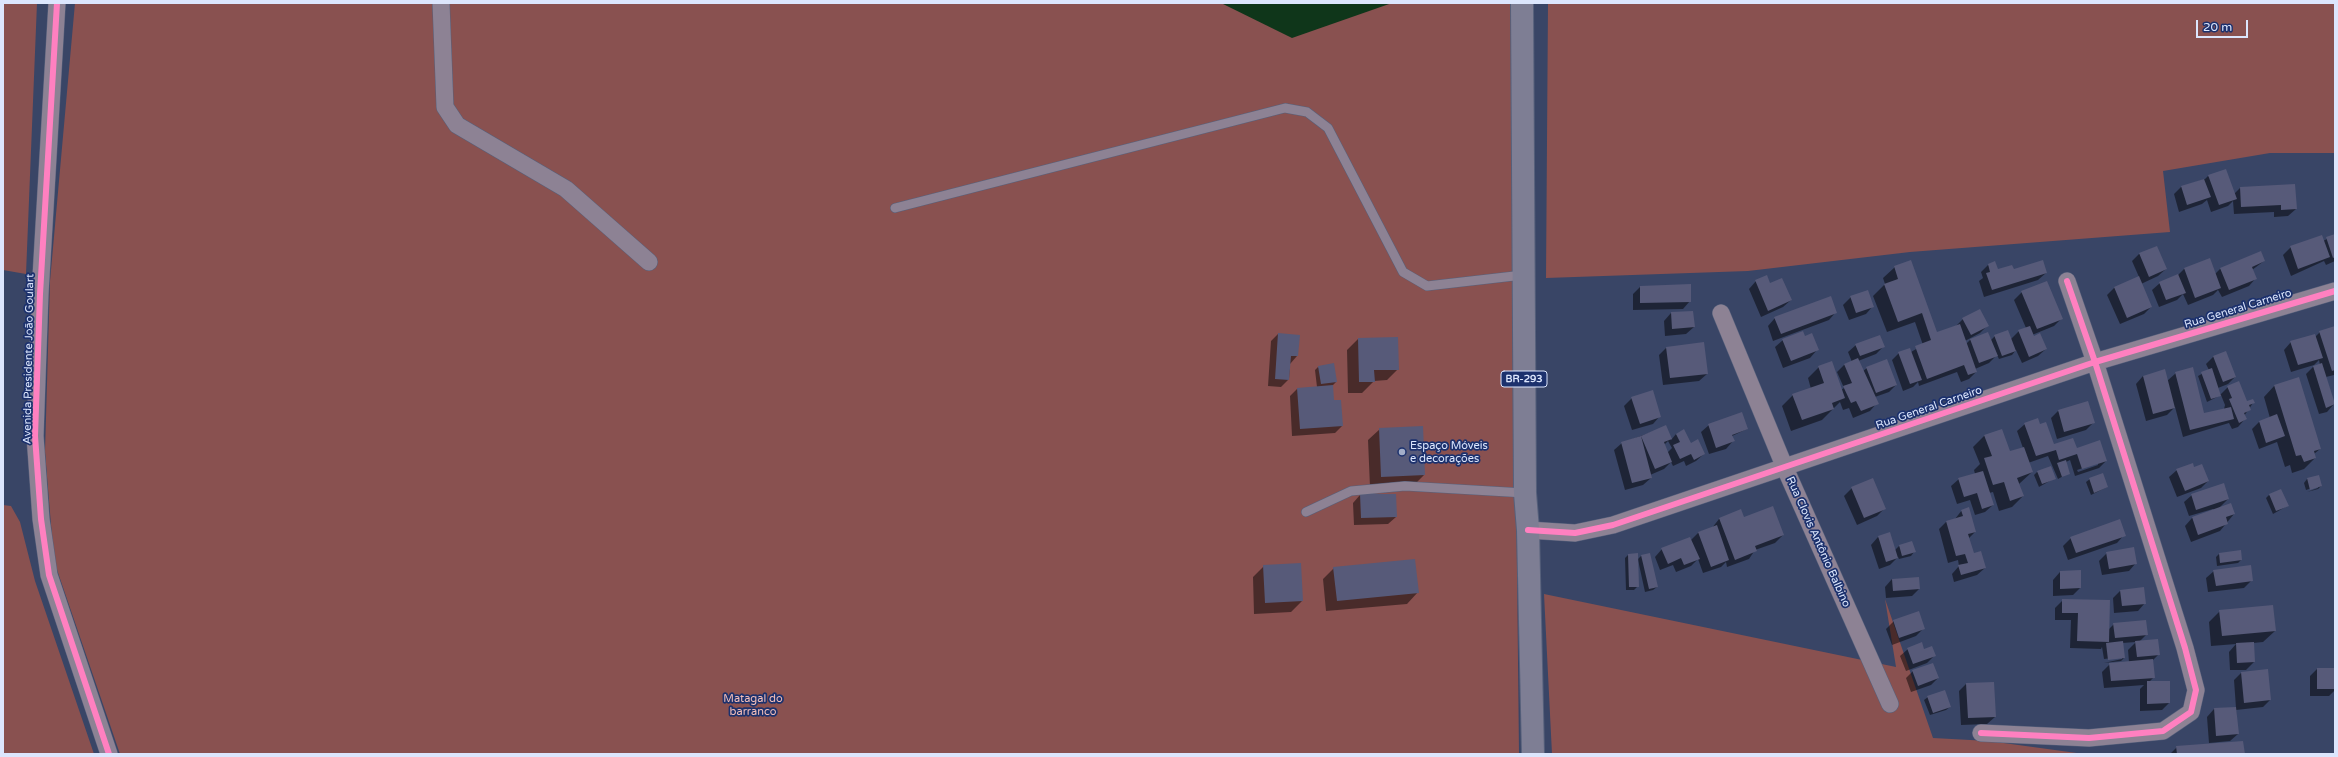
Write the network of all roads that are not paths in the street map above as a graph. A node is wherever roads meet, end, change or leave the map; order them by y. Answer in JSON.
{"nodes":[{"id":1,"x":57,"y":3,"type":"edge"},
{"id":2,"x":441,"y":3,"type":"edge"},
{"id":3,"x":1522,"y":3,"type":"edge"},
{"id":4,"x":895,"y":208,"type":"dead end"},
{"id":5,"x":649,"y":262,"type":"dead end"},
{"id":6,"x":1523,"y":275,"type":"junction"},
{"id":7,"x":2067,"y":281,"type":"dead end"},
{"id":8,"x":2335,"y":290,"type":"edge"},
{"id":9,"x":1721,"y":313,"type":"dead end"},
{"id":10,"x":2095,"y":362,"type":"junction"},
{"id":11,"x":1785,"y":468,"type":"junction"},
{"id":12,"x":1526,"y":493,"type":"junction"},
{"id":13,"x":1306,"y":512,"type":"dead end"},
{"id":14,"x":1528,"y":530,"type":"junction"},
{"id":15,"x":1890,"y":704,"type":"dead end"},
{"id":16,"x":1980,"y":732,"type":"dead end"},
{"id":17,"x":109,"y":754,"type":"edge"},
{"id":18,"x":1533,"y":754,"type":"edge"}],
"edges":[{"from":1,"to":17,"type":"street","name":"Avenida Presidente João Goulart"},
{"from":2,"to":5,"type":"street"},
{"from":3,"to":6,"type":"highway","number":"BR-293"},
{"from":4,"to":6,"type":"lane"},
{"from":6,"to":12,"type":"highway","number":"BR-293"},
{"from":7,"to":10,"type":"street"},
{"from":8,"to":10,"type":"street","name":"Rua General Carneiro"},
{"from":9,"to":11,"type":"street","name":"Rua Clovis Antônio Balbino"},
{"from":10,"to":11,"type":"street","name":"Rua General Carneiro"},
{"from":10,"to":16,"type":"street"},
{"from":11,"to":14,"type":"street","name":"Rua General Carneiro"},
{"from":11,"to":15,"type":"street","name":"Rua Clovis Antônio Balbino"},
{"from":12,"to":13,"type":"lane"},
{"from":12,"to":14,"type":"highway","number":"BR-293"},
{"from":14,"to":18,"type":"highway","number":"BR-293"}]}
